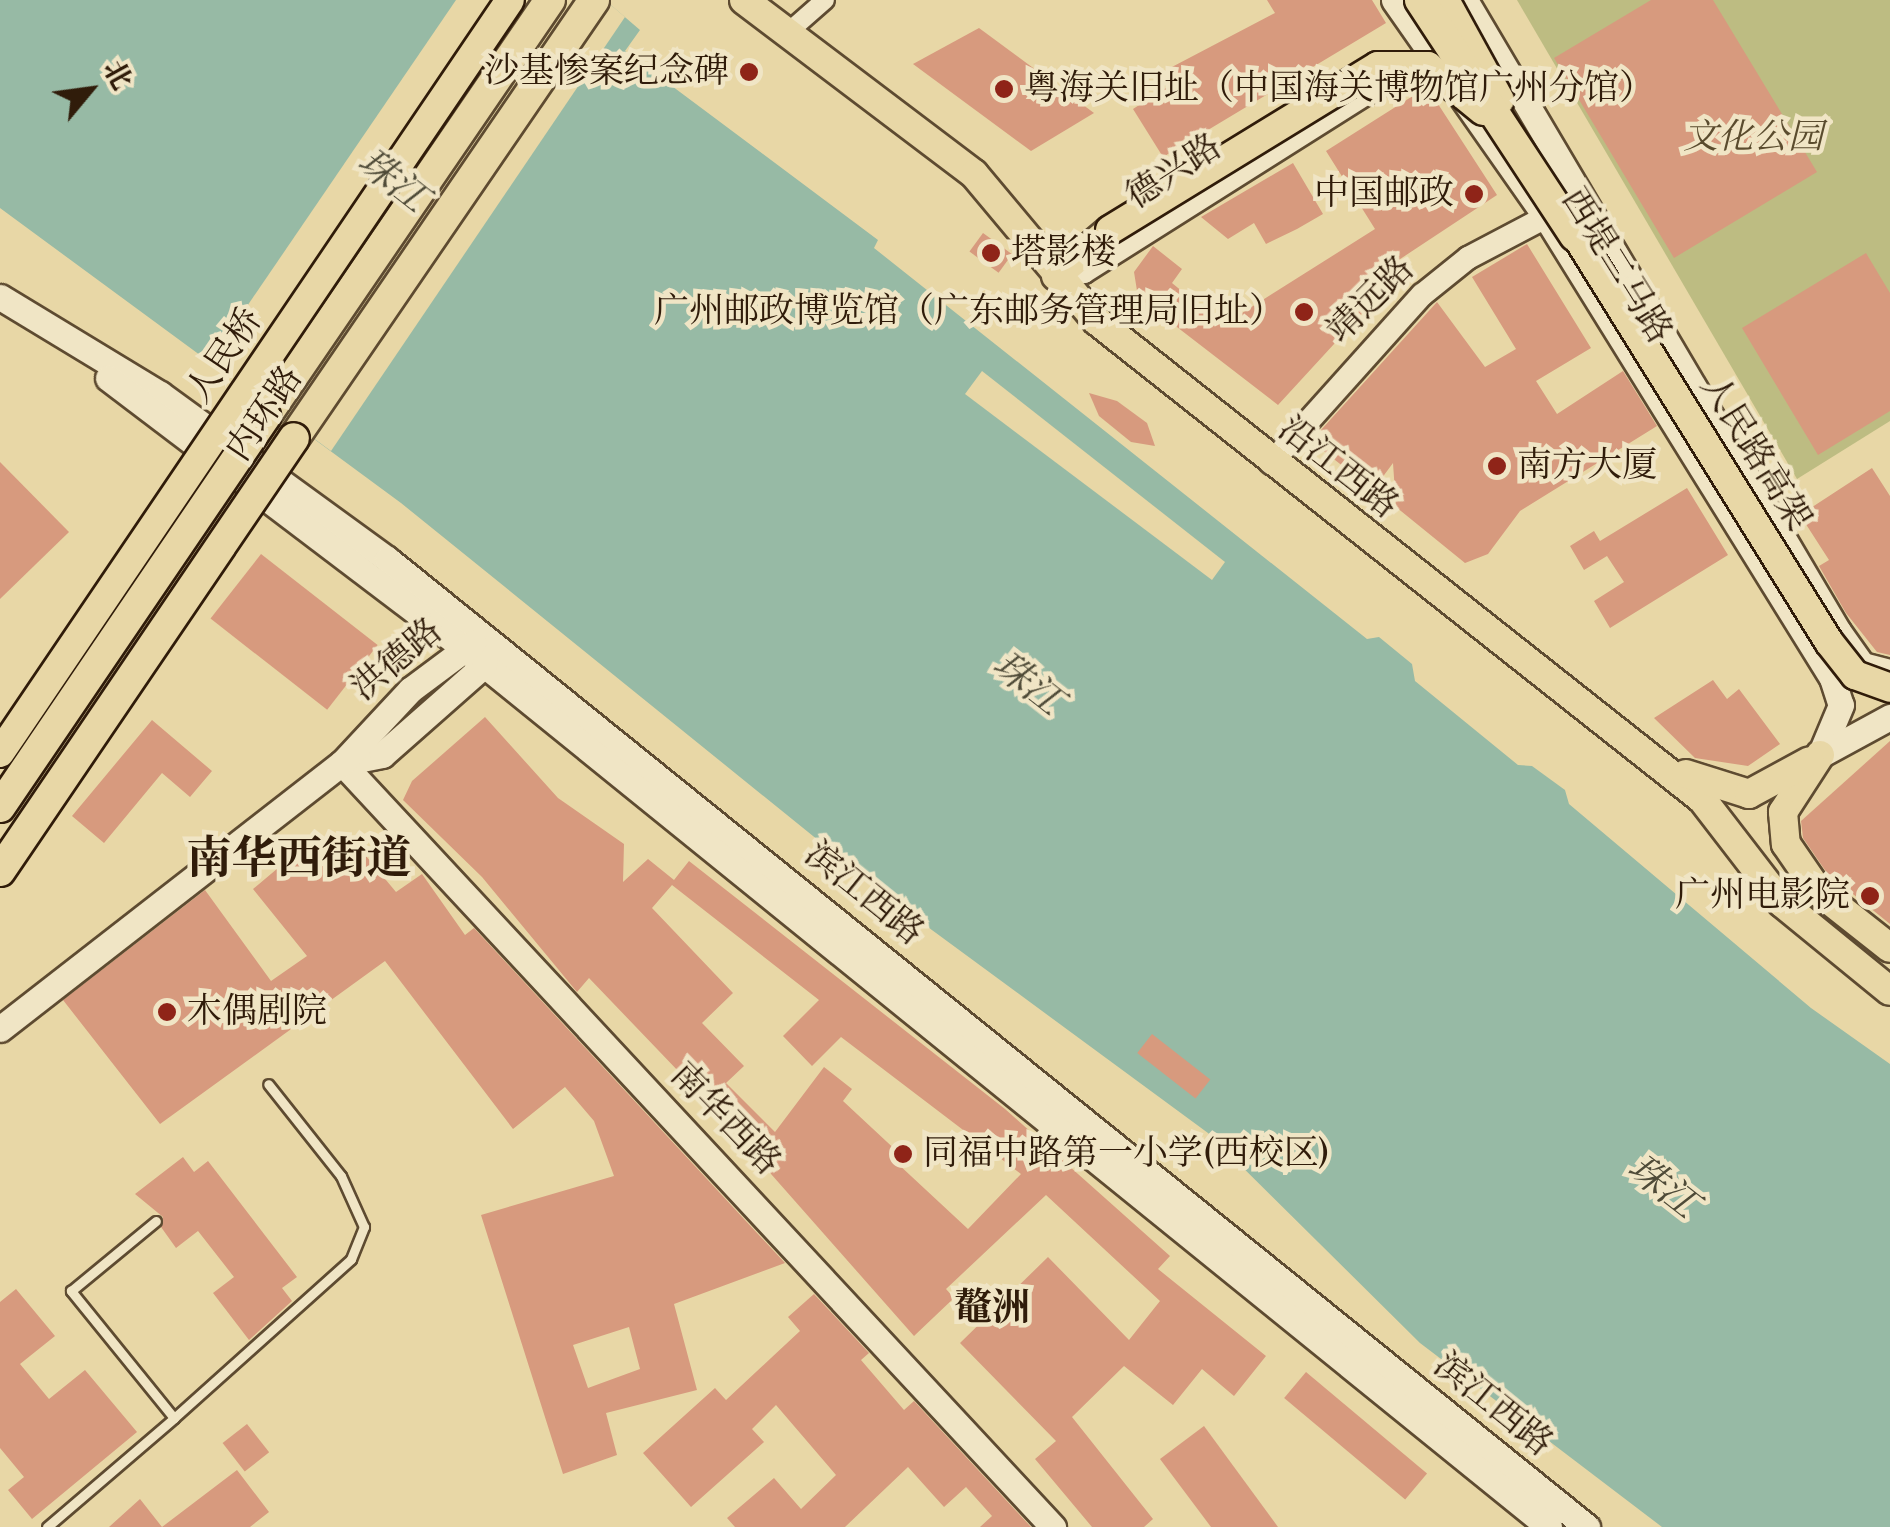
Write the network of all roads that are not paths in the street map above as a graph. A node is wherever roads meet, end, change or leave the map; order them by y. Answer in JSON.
{"nodes":[{"id":1,"x":495,"y":0,"type":"edge"},
{"id":2,"x":510,"y":0,"type":"edge"},
{"id":3,"x":550,"y":0,"type":"edge"},
{"id":4,"x":594,"y":0,"type":"edge"},
{"id":5,"x":744,"y":0,"type":"edge"},
{"id":6,"x":825,"y":0,"type":"edge"},
{"id":7,"x":1394,"y":0,"type":"edge"},
{"id":8,"x":1403,"y":0,"type":"edge"},
{"id":9,"x":1420,"y":0,"type":"edge"},
{"id":10,"x":1431,"y":0,"type":"edge"},
{"id":11,"x":1446,"y":0,"type":"edge"},
{"id":12,"x":1465,"y":0,"type":"edge"},
{"id":13,"x":785,"y":35,"type":"junction"},
{"id":14,"x":1430,"y":54,"type":"junction"},
{"id":15,"x":1524,"y":107,"type":"junction"},
{"id":16,"x":1483,"y":111,"type":"junction"},
{"id":17,"x":1546,"y":216,"type":"junction"},
{"id":18,"x":1574,"y":236,"type":"junction"},
{"id":19,"x":1056,"y":276,"type":"junction"},
{"id":20,"x":0,"y":297,"type":"edge"},
{"id":21,"x":74,"y":348,"type":"junction"},
{"id":22,"x":1270,"y":463,"type":"junction"},
{"id":23,"x":488,"y":638,"type":"junction"},
{"id":24,"x":461,"y":646,"type":"junction"},
{"id":25,"x":1835,"y":653,"type":"junction"},
{"id":26,"x":484,"y":665,"type":"junction"},
{"id":27,"x":1890,"y":672,"type":"edge"},
{"id":28,"x":1890,"y":688,"type":"edge"},
{"id":29,"x":1890,"y":718,"type":"edge"},
{"id":30,"x":0,"y":722,"type":"edge"},
{"id":31,"x":1641,"y":749,"type":"junction"},
{"id":32,"x":0,"y":752,"type":"edge"},
{"id":33,"x":1820,"y":756,"type":"junction"},
{"id":34,"x":342,"y":764,"type":"junction"},
{"id":35,"x":0,"y":807,"type":"edge"},
{"id":36,"x":0,"y":871,"type":"edge"},
{"id":37,"x":1890,"y":948,"type":"edge"},
{"id":38,"x":1890,"y":990,"type":"edge"},
{"id":39,"x":0,"y":1029,"type":"edge"},
{"id":40,"x":268,"y":1084,"type":"dead end"},
{"id":41,"x":156,"y":1222,"type":"dead end"},
{"id":42,"x":174,"y":1418,"type":"junction"},
{"id":43,"x":106,"y":1458,"type":"dead end"},
{"id":44,"x":115,"y":1468,"type":"junction"},
{"id":45,"x":48,"y":1527,"type":"edge"},
{"id":46,"x":1053,"y":1527,"type":"edge"},
{"id":47,"x":1549,"y":1527,"type":"edge"},
{"id":48,"x":1587,"y":1527,"type":"edge"}],
"edges":[{"from":1,"to":30,"type":"main road","name":"人民桥"},
{"from":2,"to":32,"type":"main road","name":"人民桥","bridge":true},
{"from":3,"to":35,"type":"highway","name":"内环路","bridge":true},
{"from":4,"to":36,"type":"highway","name":"内环路","bridge":true},
{"from":5,"to":13,"type":"main road","name":"沿江西路"},
{"from":6,"to":13,"type":"street"},
{"from":7,"to":14,"type":"main road","name":"西堤二马路"},
{"from":8,"to":16,"type":"main road","bridge":true},
{"from":9,"to":18,"type":"highway","bridge":true},
{"from":10,"to":14,"type":"main road"},
{"from":10,"to":15,"type":"main road"},
{"from":11,"to":18,"type":"main road","bridge":true},
{"from":12,"to":15,"type":"main road","name":"西堤二马路"},
{"from":13,"to":19,"type":"main road","name":"沿江西路"},
{"from":14,"to":17,"type":"main road","name":"西堤二马路"},
{"from":14,"to":19,"type":"street","name":"德兴路"},
{"from":15,"to":25,"type":"main road","name":"西堤二马路"},
{"from":16,"to":18,"type":"main road","bridge":true},
{"from":16,"to":19,"type":"main road","bridge":true},
{"from":17,"to":22,"type":"street","name":"靖远路"},
{"from":17,"to":25,"type":"main road","name":"西堤二马路"},
{"from":18,"to":28,"type":"main road","name":"人民路高架","bridge":true},
{"from":19,"to":22,"type":"main road","name":"沿江西路"},
{"from":20,"to":21,"type":"main road","name":"滨江西路"},
{"from":21,"to":23,"type":"main road","name":"滨江西路"},
{"from":21,"to":24,"type":"main road","name":"滨江西路"},
{"from":22,"to":31,"type":"main road","name":"沿江西路"},
{"from":23,"to":24,"type":"main road","name":"洪德路"},
{"from":23,"to":26,"type":"main road","name":"洪德路"},
{"from":23,"to":48,"type":"main road","name":"滨江西路"},
{"from":24,"to":26,"type":"main road","name":"滨江西路"},
{"from":24,"to":34,"type":"main road","name":"洪德路"},
{"from":25,"to":27,"type":"main road"},
{"from":25,"to":33,"type":"main road"},
{"from":26,"to":34,"type":"main road","name":"洪德路"},
{"from":26,"to":47,"type":"main road","name":"滨江西路"},
{"from":29,"to":33,"type":"main road"},
{"from":31,"to":33,"type":"main road"},
{"from":31,"to":38,"type":"main road","name":"沿江西路"},
{"from":33,"to":37,"type":"main road"},
{"from":34,"to":39,"type":"main road"},
{"from":34,"to":46,"type":"main road","name":"南华西路"},
{"from":40,"to":42,"type":"lane"},
{"from":41,"to":42,"type":"lane"},
{"from":42,"to":44,"type":"lane"},
{"from":43,"to":44,"type":"lane"},
{"from":44,"to":45,"type":"lane"}]}
